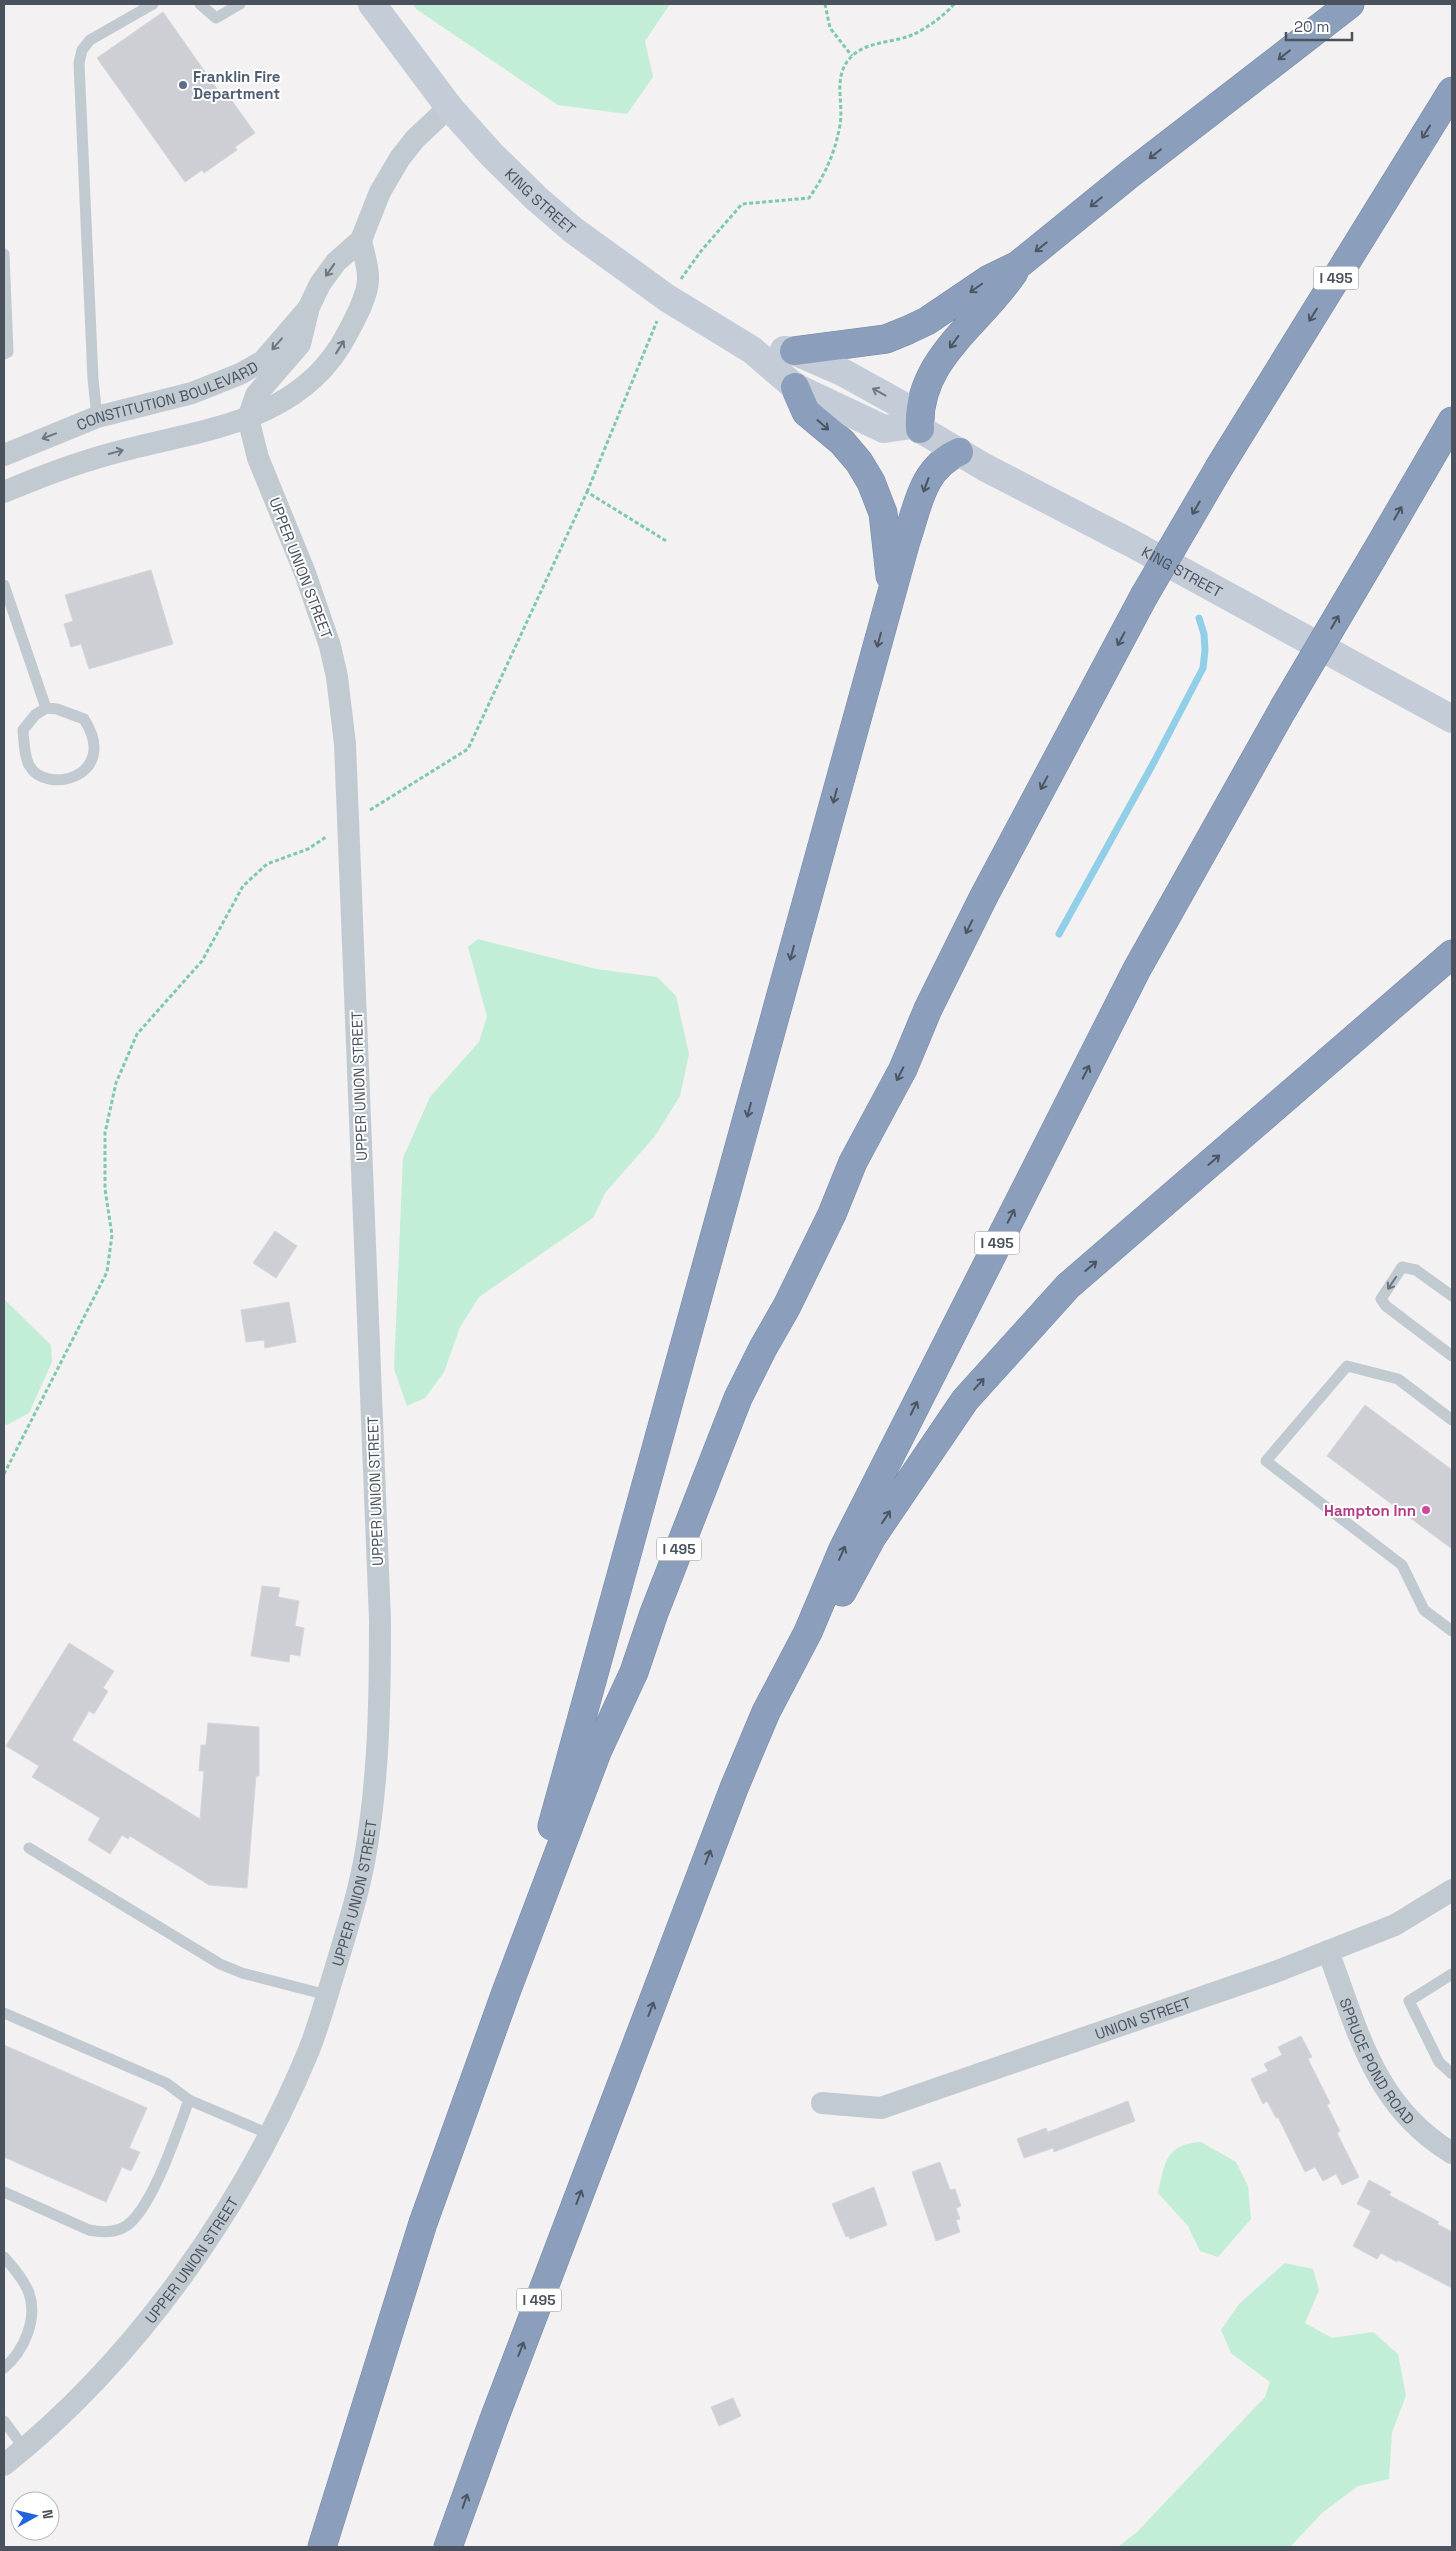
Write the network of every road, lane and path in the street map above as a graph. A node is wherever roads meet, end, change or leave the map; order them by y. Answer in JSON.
{"nodes":[{"id":1,"x":153,"y":4,"type":"edge"},
{"id":2,"x":200,"y":4,"type":"edge"},
{"id":3,"x":240,"y":4,"type":"edge"},
{"id":4,"x":372,"y":4,"type":"edge"},
{"id":5,"x":825,"y":4,"type":"edge"},
{"id":6,"x":954,"y":4,"type":"edge"},
{"id":7,"x":1350,"y":4,"type":"edge"},
{"id":8,"x":852,"y":56,"type":"junction"},
{"id":9,"x":1452,"y":91,"type":"edge"},
{"id":10,"x":448,"y":107,"type":"junction"},
{"id":11,"x":361,"y":240,"type":"junction"},
{"id":12,"x":4,"y":254,"type":"edge"},
{"id":13,"x":1018,"y":265,"type":"junction"},
{"id":14,"x":4,"y":285,"type":"edge"},
{"id":15,"x":667,"y":298,"type":"junction"},
{"id":16,"x":309,"y":307,"type":"junction"},
{"id":17,"x":752,"y":350,"type":"junction"},
{"id":18,"x":794,"y":351,"type":"junction"},
{"id":19,"x":4,"y":354,"type":"edge"},
{"id":20,"x":796,"y":387,"type":"junction"},
{"id":21,"x":97,"y":417,"type":"junction"},
{"id":22,"x":248,"y":418,"type":"junction"},
{"id":23,"x":1452,"y":421,"type":"edge"},
{"id":24,"x":916,"y":427,"type":"junction"},
{"id":25,"x":959,"y":452,"type":"junction"},
{"id":26,"x":4,"y":455,"type":"edge"},
{"id":27,"x":4,"y":492,"type":"edge"},
{"id":28,"x":587,"y":492,"type":"junction"},
{"id":29,"x":668,"y":542,"type":"dead end"},
{"id":30,"x":4,"y":585,"type":"edge"},
{"id":31,"x":892,"y":592,"type":"junction"},
{"id":32,"x":46,"y":708,"type":"junction"},
{"id":33,"x":1452,"y":719,"type":"edge"},
{"id":34,"x":349,"y":823,"type":"junction"},
{"id":35,"x":1452,"y":954,"type":"edge"},
{"id":36,"x":1452,"y":1296,"type":"edge"},
{"id":37,"x":1452,"y":1356,"type":"edge"},
{"id":38,"x":1452,"y":1420,"type":"edge"},
{"id":39,"x":4,"y":1474,"type":"edge"},
{"id":40,"x":1452,"y":1631,"type":"edge"},
{"id":41,"x":734,"y":1788,"type":"junction"},
{"id":42,"x":29,"y":1848,"type":"dead end"},
{"id":43,"x":1452,"y":1890,"type":"edge"},
{"id":44,"x":1328,"y":1951,"type":"junction"},
{"id":45,"x":1452,"y":1974,"type":"edge"},
{"id":46,"x":506,"y":1992,"type":"junction"},
{"id":47,"x":327,"y":1995,"type":"junction"},
{"id":48,"x":4,"y":2013,"type":"edge"},
{"id":49,"x":1452,"y":2074,"type":"edge"},
{"id":50,"x":189,"y":2100,"type":"junction"},
{"id":51,"x":822,"y":2103,"type":"dead end"},
{"id":52,"x":269,"y":2134,"type":"junction"},
{"id":53,"x":1452,"y":2153,"type":"edge"},
{"id":54,"x":4,"y":2192,"type":"edge"},
{"id":55,"x":4,"y":2257,"type":"edge"},
{"id":56,"x":4,"y":2368,"type":"edge"},
{"id":57,"x":4,"y":2421,"type":"edge"},
{"id":58,"x":24,"y":2448,"type":"junction"},
{"id":59,"x":4,"y":2465,"type":"edge"},
{"id":60,"x":322,"y":2547,"type":"edge"},
{"id":61,"x":448,"y":2547,"type":"edge"}],
"edges":[{"from":1,"to":21,"type":"lane"},
{"from":2,"to":3,"type":"lane"},
{"from":4,"to":10,"type":"main road","name":"KING STREET"},
{"from":5,"to":8,"type":"path"},
{"from":6,"to":8,"type":"path"},
{"from":7,"to":13,"type":"highway","one_way":true},
{"from":8,"to":15,"type":"path"},
{"from":9,"to":46,"type":"highway","number":"I 495","one_way":true,"bridge":true},
{"from":10,"to":11,"type":"street"},
{"from":10,"to":15,"type":"main road","name":"KING STREET"},
{"from":11,"to":16,"type":"street","one_way":true},
{"from":22,"to":11,"type":"street","one_way":true},
{"from":12,"to":14,"type":"lane"},
{"from":13,"to":18,"type":"highway","one_way":true},
{"from":13,"to":24,"type":"highway","one_way":true},
{"from":14,"to":19,"type":"lane"},
{"from":15,"to":17,"type":"main road","name":"KING STREET"},
{"from":15,"to":28,"type":"path"},
{"from":16,"to":21,"type":"street","name":"CONSTITUTION BOULEVARD","one_way":true},
{"from":16,"to":22,"type":"street"},
{"from":17,"to":18,"type":"main road","name":"KING STREET"},
{"from":17,"to":20,"type":"main road","name":"KING STREET"},
{"from":24,"to":18,"type":"main road","name":"KING STREET","one_way":true},
{"from":20,"to":24,"type":"main road","name":"KING STREET"},
{"from":20,"to":31,"type":"highway","one_way":true},
{"from":21,"to":26,"type":"street","name":"CONSTITUTION BOULEVARD","one_way":true},
{"from":27,"to":22,"type":"street","one_way":true},
{"from":22,"to":34,"type":"street","name":"UPPER UNION STREET"},
{"from":41,"to":23,"type":"highway","number":"I 495","one_way":true,"bridge":true},
{"from":24,"to":25,"type":"main road","name":"KING STREET"},
{"from":25,"to":31,"type":"highway","one_way":true},
{"from":25,"to":33,"type":"main road","name":"KING STREET"},
{"from":28,"to":29,"type":"path"},
{"from":28,"to":34,"type":"path"},
{"from":30,"to":32,"type":"lane"},
{"from":31,"to":46,"type":"highway","one_way":true},
{"from":32,"to":32,"type":"lane"},
{"from":34,"to":39,"type":"path"},
{"from":34,"to":47,"type":"street","name":"UPPER UNION STREET"},
{"from":41,"to":35,"type":"highway","one_way":true},
{"from":36,"to":37,"type":"lane","one_way":true},
{"from":38,"to":40,"type":"lane"},
{"from":61,"to":41,"type":"highway","number":"I 495","one_way":true},
{"from":42,"to":47,"type":"lane"},
{"from":43,"to":44,"type":"street","name":"UNION STREET"},
{"from":44,"to":51,"type":"street","name":"UNION STREET"},
{"from":44,"to":53,"type":"street","name":"SPRUCE POND ROAD"},
{"from":45,"to":49,"type":"lane"},
{"from":46,"to":60,"type":"highway","number":"I 495"},
{"from":47,"to":52,"type":"street","name":"UPPER UNION STREET"},
{"from":48,"to":50,"type":"lane"},
{"from":50,"to":52,"type":"lane"},
{"from":50,"to":54,"type":"lane"},
{"from":52,"to":58,"type":"street","name":"UPPER UNION STREET"},
{"from":55,"to":56,"type":"lane"},
{"from":57,"to":58,"type":"lane"},
{"from":58,"to":59,"type":"street","name":"UPPER UNION STREET"}]}
